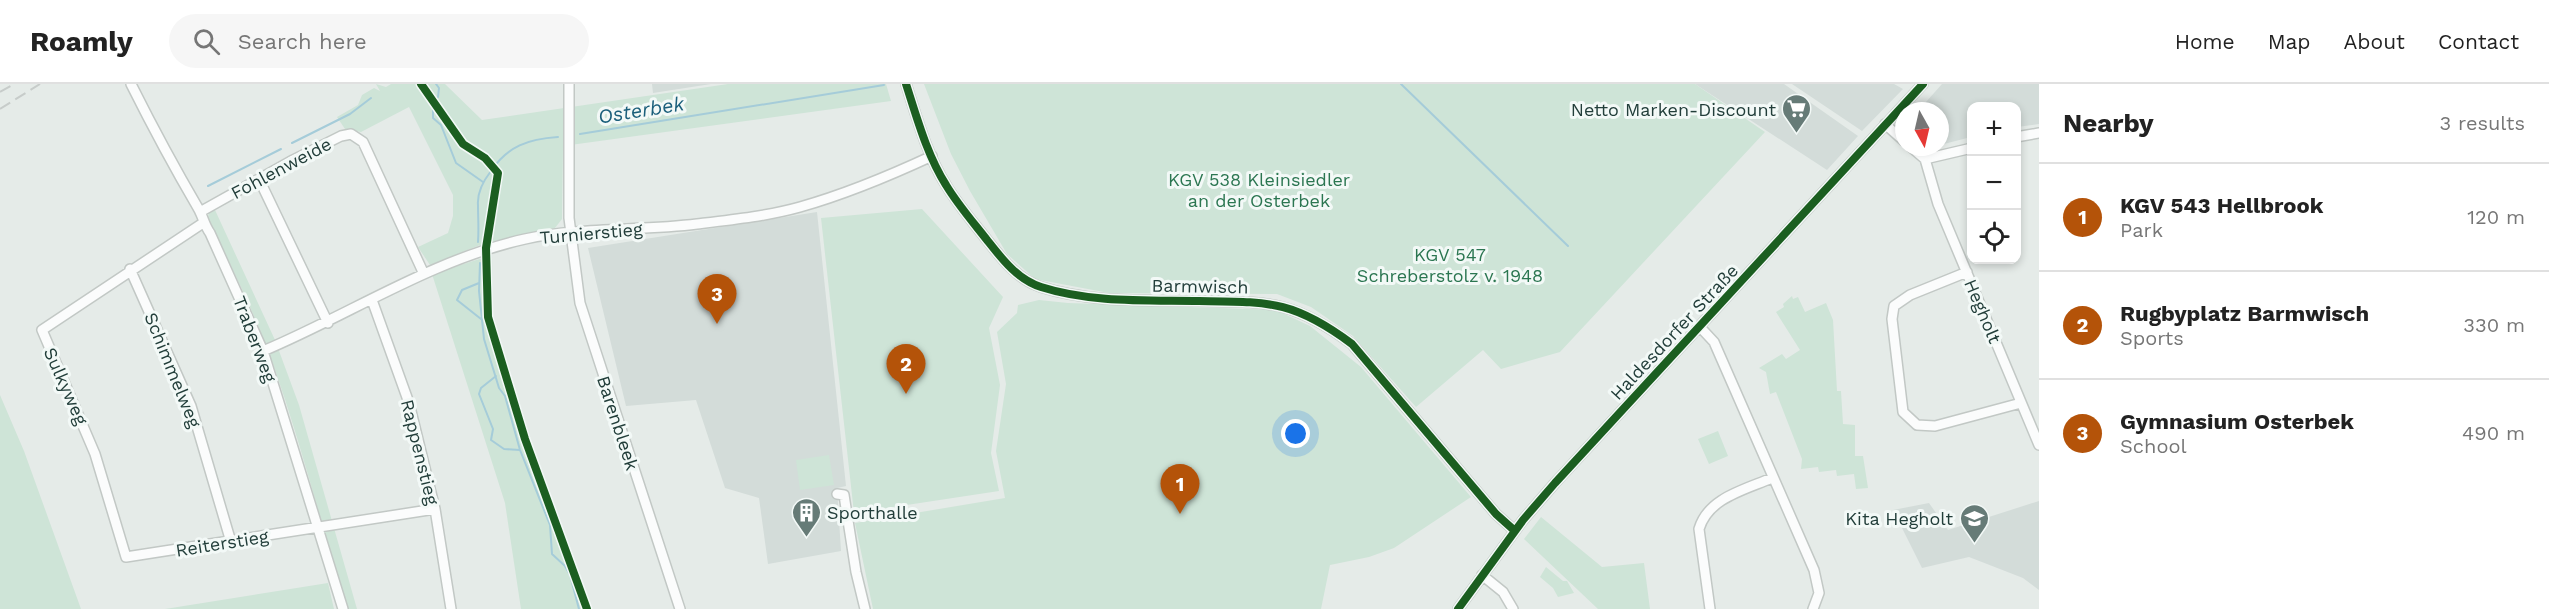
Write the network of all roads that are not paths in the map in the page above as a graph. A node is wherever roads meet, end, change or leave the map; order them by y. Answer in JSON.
{"nodes":[{"id":1,"x":131,"y":84,"type":"edge"},
{"id":2,"x":569,"y":84,"type":"edge"},
{"id":3,"x":906,"y":84,"type":"edge"},
{"id":4,"x":1923,"y":84,"type":"edge"},
{"id":5,"x":1885,"y":124,"type":"junction"},
{"id":6,"x":1895,"y":133,"type":"edge"},
{"id":7,"x":2039,"y":133,"type":"edge"},
{"id":8,"x":2021,"y":136,"type":"edge"},
{"id":9,"x":1967,"y":149,"type":"edge"},
{"id":10,"x":932,"y":156,"type":"junction"},
{"id":11,"x":1921,"y":156,"type":"edge"},
{"id":12,"x":1924,"y":159,"type":"junction"},
{"id":13,"x":259,"y":179,"type":"junction"},
{"id":14,"x":200,"y":212,"type":"junction"},
{"id":15,"x":202,"y":223,"type":"junction"},
{"id":16,"x":570,"y":234,"type":"junction"},
{"id":17,"x":130,"y":269,"type":"junction"},
{"id":18,"x":423,"y":272,"type":"junction"},
{"id":19,"x":1967,"y":272,"type":"junction"},
{"id":20,"x":372,"y":300,"type":"junction"},
{"id":21,"x":328,"y":323,"type":"junction"},
{"id":22,"x":1700,"y":327,"type":"junction"},
{"id":23,"x":263,"y":351,"type":"junction"},
{"id":24,"x":2021,"y":403,"type":"junction"},
{"id":25,"x":2039,"y":445,"type":"edge"},
{"id":26,"x":1772,"y":478,"type":"junction"},
{"id":27,"x":837,"y":494,"type":"dead end"},
{"id":28,"x":435,"y":509,"type":"junction"},
{"id":29,"x":319,"y":528,"type":"junction"},
{"id":30,"x":1515,"y":531,"type":"junction"},
{"id":31,"x":231,"y":542,"type":"junction"},
{"id":32,"x":126,"y":557,"type":"joint"},
{"id":33,"x":1482,"y":575,"type":"junction"},
{"id":34,"x":343,"y":609,"type":"edge"},
{"id":35,"x":451,"y":609,"type":"edge"},
{"id":36,"x":680,"y":609,"type":"edge"},
{"id":37,"x":865,"y":609,"type":"edge"},
{"id":38,"x":1458,"y":609,"type":"edge"},
{"id":39,"x":1514,"y":609,"type":"edge"},
{"id":40,"x":1710,"y":609,"type":"edge"},
{"id":41,"x":1813,"y":609,"type":"edge"}],
"edges":[{"from":1,"to":14,"type":"street","name":"Traberweg"},
{"from":2,"to":16,"type":"street","name":"Barenbleek"},
{"from":3,"to":10,"type":"street","name":"Barmwisch"},
{"from":4,"to":5,"type":"street","name":"Haldesdorfer Straße"},
{"from":5,"to":6,"type":"street"},
{"from":5,"to":22,"type":"street","name":"Haldesdorfer Straße"},
{"from":7,"to":8,"type":"street"},
{"from":9,"to":12,"type":"street"},
{"from":10,"to":16,"type":"street","name":"Turnierstieg"},
{"from":10,"to":30,"type":"street","name":"Barmwisch"},
{"from":11,"to":12,"type":"street"},
{"from":12,"to":19,"type":"street","name":"Hegholt"},
{"from":13,"to":14,"type":"street","name":"Fohlenweide"},
{"from":13,"to":18,"type":"street","name":"Fohlenweide"},
{"from":13,"to":21,"type":"street"},
{"from":14,"to":15,"type":"street","name":"Traberweg"},
{"from":15,"to":17,"type":"street","name":"Sulkyweg"},
{"from":15,"to":23,"type":"street","name":"Traberweg"},
{"from":16,"to":18,"type":"street","name":"Turnierstieg"},
{"from":16,"to":36,"type":"street","name":"Barenbleek"},
{"from":17,"to":31,"type":"street","name":"Schimmelweg"},
{"from":17,"to":32,"type":"street","name":"Sulkyweg"},
{"from":18,"to":20,"type":"street","name":"Turnierstieg"},
{"from":19,"to":24,"type":"street","name":"Hegholt"},
{"from":19,"to":24,"type":"street"},
{"from":20,"to":21,"type":"street","name":"Turnierstieg"},
{"from":20,"to":28,"type":"street","name":"Rappenstieg"},
{"from":21,"to":23,"type":"street","name":"Turnierstieg"},
{"from":22,"to":26,"type":"street"},
{"from":22,"to":30,"type":"street","name":"Haldesdorfer Straße"},
{"from":23,"to":29,"type":"street","name":"Traberweg"},
{"from":24,"to":25,"type":"street","name":"Hegholt"},
{"from":26,"to":40,"type":"street"},
{"from":26,"to":41,"type":"street"},
{"from":27,"to":37,"type":"street"},
{"from":28,"to":29,"type":"street","name":"Reiterstieg"},
{"from":28,"to":35,"type":"street","name":"Rappenstieg"},
{"from":29,"to":31,"type":"street","name":"Reiterstieg"},
{"from":29,"to":34,"type":"street","name":"Traberweg"},
{"from":30,"to":33,"type":"street","name":"Haldesdorfer Straße"},
{"from":31,"to":32,"type":"street","name":"Reiterstieg"},
{"from":33,"to":38,"type":"street","name":"Haldesdorfer Straße"},
{"from":33,"to":39,"type":"street"}]}
